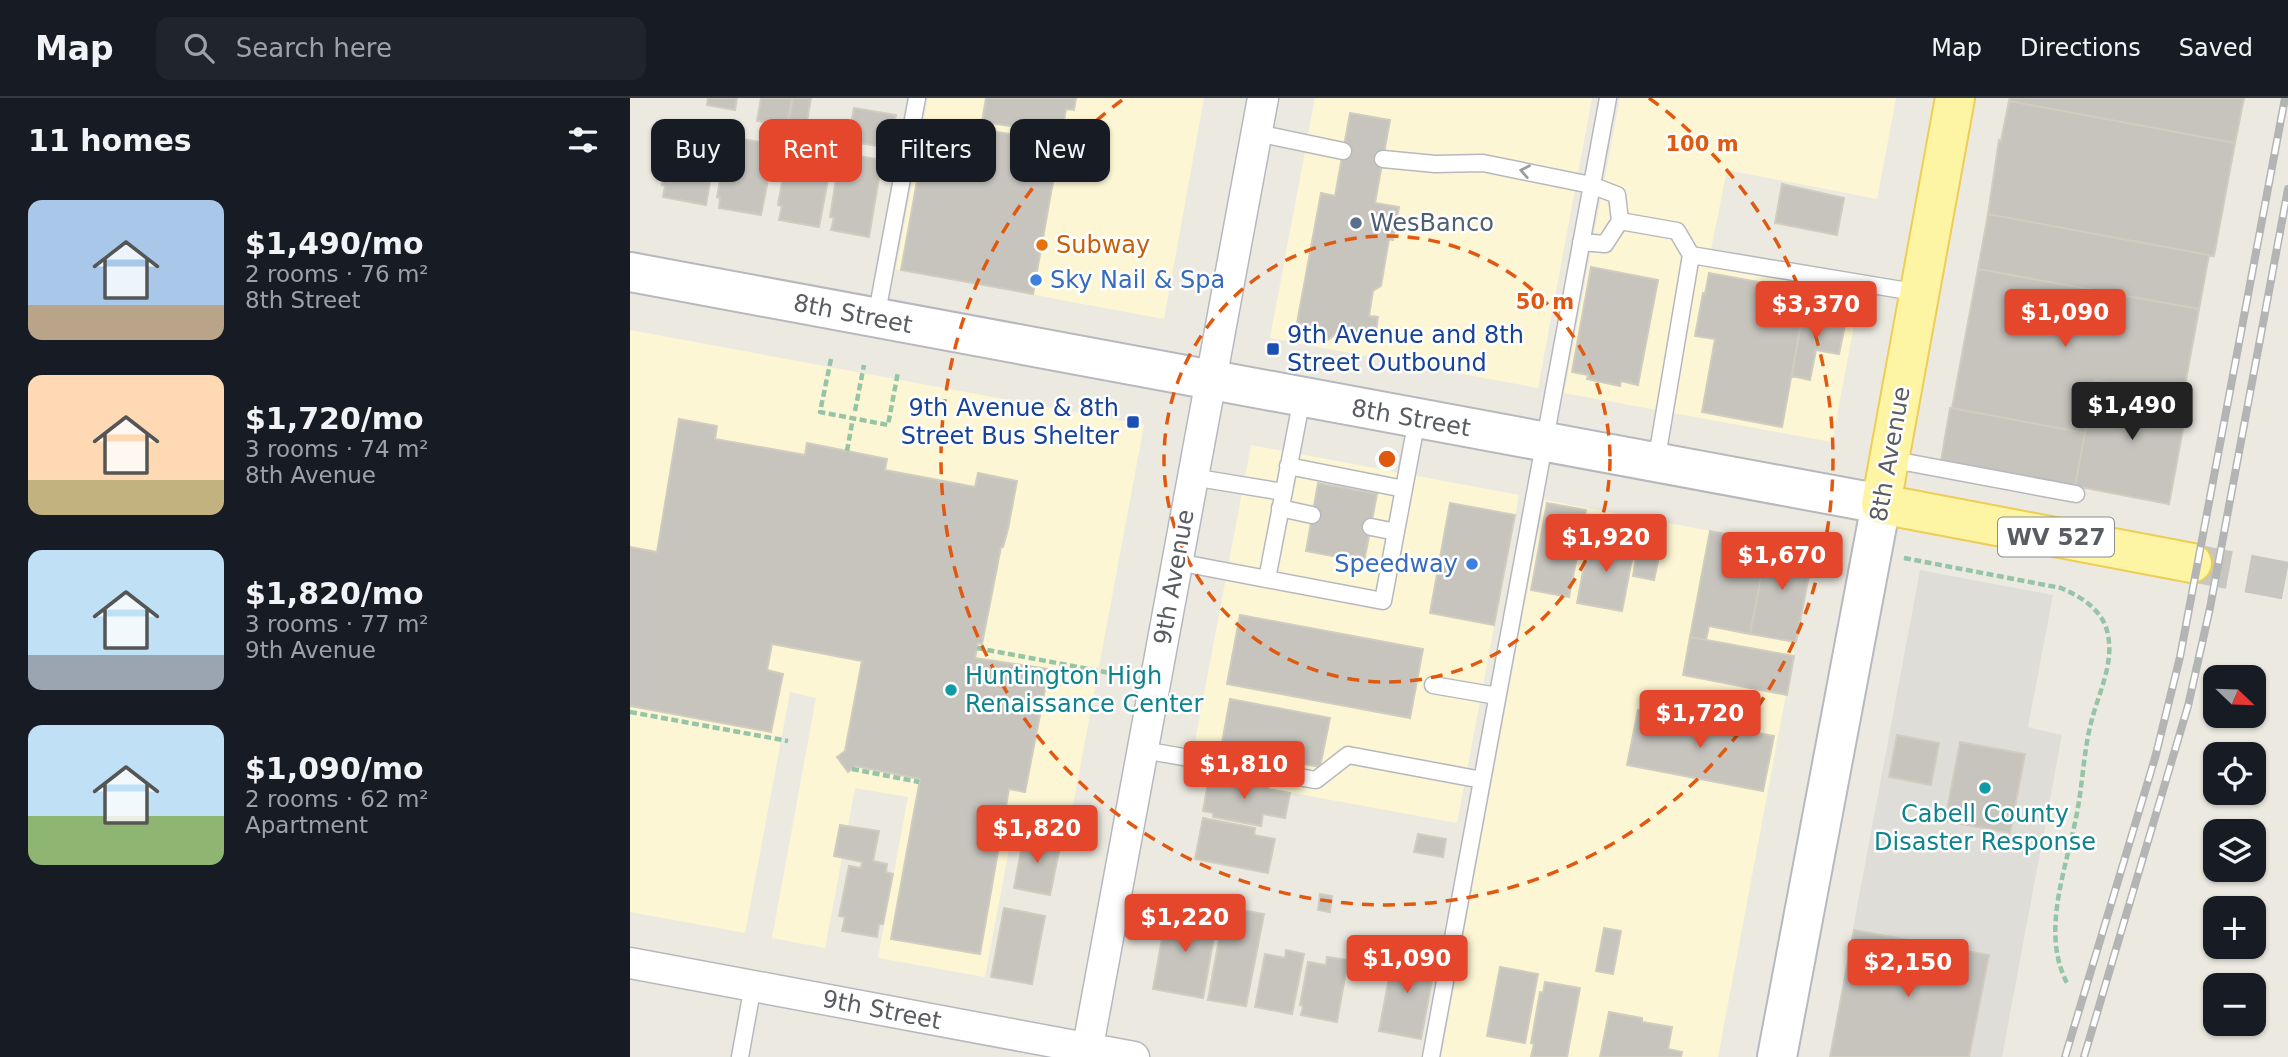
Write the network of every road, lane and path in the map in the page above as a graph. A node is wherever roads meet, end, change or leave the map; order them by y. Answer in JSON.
{"nodes":[{"id":1,"x":917,"y":98,"type":"edge"},
{"id":2,"x":1263,"y":98,"type":"edge"},
{"id":3,"x":1608,"y":98,"type":"edge"},
{"id":4,"x":1955,"y":98,"type":"edge"},
{"id":5,"x":1256,"y":133,"type":"junction"},
{"id":6,"x":1343,"y":151,"type":"dead end"},
{"id":7,"x":1383,"y":159,"type":"dead end"},
{"id":8,"x":1591,"y":185,"type":"junction"},
{"id":9,"x":1620,"y":221,"type":"junction"},
{"id":10,"x":1581,"y":242,"type":"junction"},
{"id":11,"x":1691,"y":255,"type":"junction"},
{"id":12,"x":630,"y":272,"type":"edge"},
{"id":13,"x":1920,"y":293,"type":"junction"},
{"id":14,"x":876,"y":318,"type":"junction"},
{"id":15,"x":831,"y":359,"type":"dead end"},
{"id":16,"x":864,"y":365,"type":"dead end"},
{"id":17,"x":898,"y":372,"type":"dead end"},
{"id":18,"x":1210,"y":381,"type":"junction"},
{"id":19,"x":1302,"y":398,"type":"junction"},
{"id":20,"x":855,"y":411,"type":"dead end"},
{"id":21,"x":853,"y":418,"type":"junction"},
{"id":22,"x":1418,"y":419,"type":"junction"},
{"id":23,"x":1544,"y":443,"type":"junction"},
{"id":24,"x":847,"y":451,"type":"dead end"},
{"id":25,"x":1889,"y":459,"type":"junction"},
{"id":26,"x":1656,"y":463,"type":"junction"},
{"id":27,"x":1288,"y":467,"type":"junction"},
{"id":28,"x":1192,"y":477,"type":"junction"},
{"id":29,"x":1404,"y":489,"type":"junction"},
{"id":30,"x":2076,"y":494,"type":"dead end"},
{"id":31,"x":1281,"y":500,"type":"junction"},
{"id":32,"x":1881,"y":504,"type":"junction"},
{"id":33,"x":1312,"y":515,"type":"dead end"},
{"id":34,"x":1371,"y":527,"type":"dead end"},
{"id":35,"x":1396,"y":532,"type":"junction"},
{"id":36,"x":1872,"y":553,"type":"junction"},
{"id":37,"x":1177,"y":562,"type":"junction"},
{"id":38,"x":2192,"y":563,"type":"tunnel mouth"},
{"id":39,"x":1266,"y":579,"type":"junction"},
{"id":40,"x":977,"y":648,"type":"dead end"},
{"id":41,"x":1110,"y":673,"type":"dead end"},
{"id":42,"x":1433,"y":685,"type":"dead end"},
{"id":43,"x":1497,"y":696,"type":"junction"},
{"id":44,"x":630,"y":712,"type":"edge"},
{"id":45,"x":788,"y":741,"type":"dead end"},
{"id":46,"x":1143,"y":750,"type":"junction"},
{"id":47,"x":852,"y":769,"type":"dead end"},
{"id":48,"x":1482,"y":780,"type":"junction"},
{"id":49,"x":919,"y":782,"type":"dead end"},
{"id":50,"x":630,"y":963,"type":"edge"},
{"id":51,"x":2067,"y":983,"type":"dead end"},
{"id":52,"x":753,"y":985,"type":"junction"},
{"id":53,"x":1087,"y":1053,"type":"edge"},
{"id":54,"x":740,"y":1057,"type":"edge"},
{"id":55,"x":1134,"y":1057,"type":"edge"},
{"id":56,"x":1431,"y":1057,"type":"edge"},
{"id":57,"x":1777,"y":1057,"type":"edge"}],
"edges":[{"from":1,"to":14,"type":"lane"},
{"from":2,"to":5,"type":"street","name":"9th Avenue"},
{"from":3,"to":8,"type":"lane"},
{"from":4,"to":13,"type":"main road","name":"8th Avenue"},
{"from":5,"to":6,"type":"lane"},
{"from":5,"to":18,"type":"street","name":"9th Avenue"},
{"from":8,"to":7,"type":"lane","one_way":true},
{"from":8,"to":9,"type":"lane"},
{"from":8,"to":10,"type":"lane"},
{"from":9,"to":10,"type":"lane"},
{"from":9,"to":11,"type":"lane"},
{"from":10,"to":23,"type":"lane"},
{"from":11,"to":13,"type":"lane"},
{"from":11,"to":26,"type":"lane"},
{"from":12,"to":14,"type":"street","name":"8th Street"},
{"from":13,"to":25,"type":"main road","name":"8th Avenue"},
{"from":14,"to":18,"type":"street","name":"8th Street"},
{"from":15,"to":21,"type":"path"},
{"from":16,"to":20,"type":"path"},
{"from":17,"to":21,"type":"path"},
{"from":18,"to":19,"type":"street","name":"8th Street"},
{"from":18,"to":28,"type":"street","name":"9th Avenue"},
{"from":19,"to":22,"type":"street","name":"8th Street"},
{"from":19,"to":27,"type":"lane"},
{"from":21,"to":24,"type":"path"},
{"from":22,"to":23,"type":"street","name":"8th Street"},
{"from":22,"to":29,"type":"lane"},
{"from":23,"to":26,"type":"street","name":"8th Street"},
{"from":23,"to":43,"type":"lane"},
{"from":25,"to":30,"type":"lane"},
{"from":25,"to":32,"type":"main road","name":"8th Avenue"},
{"from":26,"to":32,"type":"street","name":"8th Street"},
{"from":27,"to":29,"type":"lane"},
{"from":27,"to":31,"type":"lane"},
{"from":28,"to":31,"type":"lane"},
{"from":28,"to":37,"type":"street","name":"9th Avenue"},
{"from":29,"to":35,"type":"lane"},
{"from":31,"to":33,"type":"lane"},
{"from":31,"to":39,"type":"lane"},
{"from":32,"to":36,"type":"street","name":"8th Avenue"},
{"from":32,"to":38,"type":"main road","name":"8th Street","number":"WV 527"},
{"from":34,"to":35,"type":"lane"},
{"from":35,"to":39,"type":"lane"},
{"from":36,"to":51,"type":"path"},
{"from":36,"to":57,"type":"street","name":"8th Avenue"},
{"from":37,"to":39,"type":"lane"},
{"from":37,"to":46,"type":"street","name":"9th Avenue"},
{"from":40,"to":41,"type":"path"},
{"from":42,"to":43,"type":"lane"},
{"from":43,"to":48,"type":"lane"},
{"from":44,"to":45,"type":"path"},
{"from":46,"to":48,"type":"lane"},
{"from":46,"to":53,"type":"street","name":"9th Avenue"},
{"from":47,"to":49,"type":"path"},
{"from":48,"to":56,"type":"lane"},
{"from":50,"to":52,"type":"street","name":"9th Street"},
{"from":52,"to":53,"type":"street","name":"9th Street"},
{"from":52,"to":54,"type":"lane"},
{"from":53,"to":55,"type":"street","name":"9th Street"}]}
